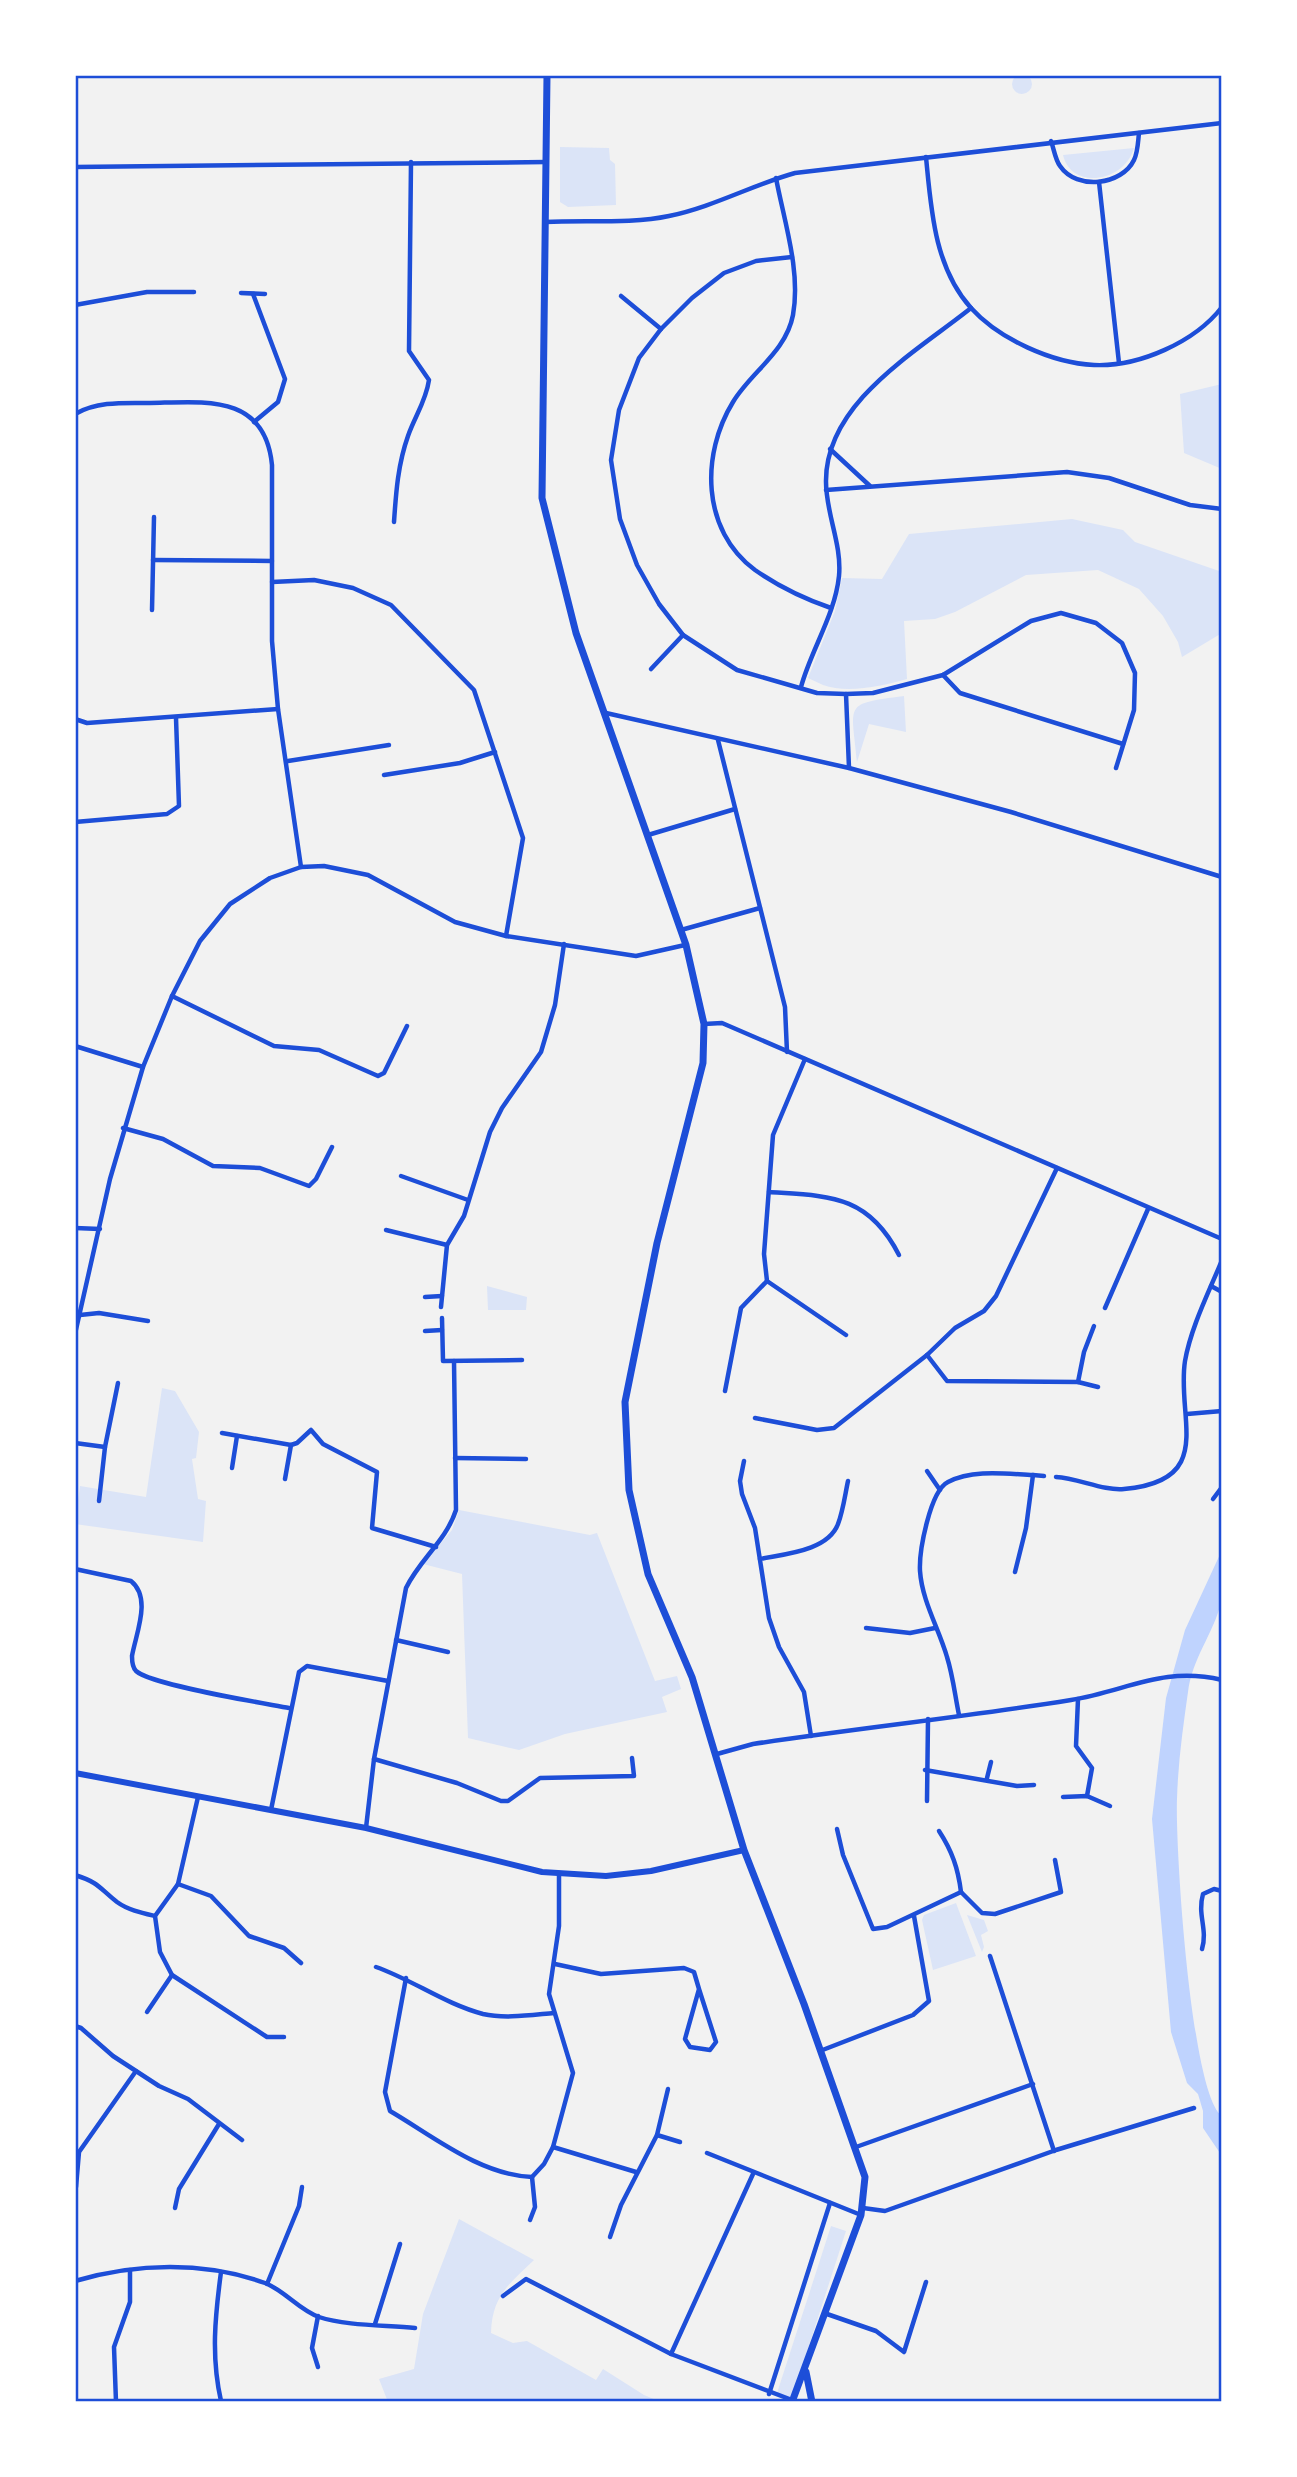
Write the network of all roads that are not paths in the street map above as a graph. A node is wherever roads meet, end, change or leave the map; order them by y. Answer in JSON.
{"nodes":[{"id":1,"x":547,"y":75,"type":"edge"},
{"id":2,"x":1222,"y":123,"type":"edge"},
{"id":3,"x":1139,"y":133,"type":"junction"},
{"id":4,"x":1051,"y":141,"type":"junction"},
{"id":5,"x":926,"y":157,"type":"junction"},
{"id":6,"x":411,"y":162,"type":"junction"},
{"id":7,"x":545,"y":162,"type":"junction"},
{"id":8,"x":75,"y":167,"type":"edge"},
{"id":9,"x":776,"y":178,"type":"junction"},
{"id":10,"x":1099,"y":182,"type":"junction"},
{"id":11,"x":545,"y":222,"type":"junction"},
{"id":12,"x":792,"y":257,"type":"junction"},
{"id":13,"x":194,"y":292,"type":"dead end"},
{"id":14,"x":241,"y":293,"type":"dead end"},
{"id":15,"x":253,"y":294,"type":"junction"},
{"id":16,"x":265,"y":294,"type":"dead end"},
{"id":17,"x":621,"y":296,"type":"dead end"},
{"id":18,"x":75,"y":305,"type":"edge"},
{"id":19,"x":1222,"y":307,"type":"edge"},
{"id":20,"x":971,"y":308,"type":"junction"},
{"id":21,"x":661,"y":329,"type":"junction"},
{"id":22,"x":1119,"y":363,"type":"junction"},
{"id":23,"x":75,"y":414,"type":"edge"},
{"id":24,"x":254,"y":422,"type":"junction"},
{"id":25,"x":831,"y":449,"type":"junction"},
{"id":26,"x":870,"y":486,"type":"junction"},
{"id":27,"x":826,"y":490,"type":"junction"},
{"id":28,"x":1222,"y":509,"type":"edge"},
{"id":29,"x":153,"y":517,"type":"dead end"},
{"id":30,"x":394,"y":522,"type":"dead end"},
{"id":31,"x":153,"y":560,"type":"junction"},
{"id":32,"x":272,"y":561,"type":"junction"},
{"id":33,"x":272,"y":582,"type":"junction"},
{"id":34,"x":831,"y":608,"type":"junction"},
{"id":35,"x":152,"y":610,"type":"dead end"},
{"id":36,"x":683,"y":635,"type":"junction"},
{"id":37,"x":651,"y":669,"type":"dead end"},
{"id":38,"x":943,"y":675,"type":"junction"},
{"id":39,"x":801,"y":687,"type":"junction"},
{"id":40,"x":846,"y":694,"type":"junction"},
{"id":41,"x":278,"y":709,"type":"junction"},
{"id":42,"x":606,"y":713,"type":"junction"},
{"id":43,"x":176,"y":718,"type":"junction"},
{"id":44,"x":75,"y":719,"type":"edge"},
{"id":45,"x":718,"y":740,"type":"junction"},
{"id":46,"x":1123,"y":744,"type":"junction"},
{"id":47,"x":389,"y":745,"type":"dead end"},
{"id":48,"x":495,"y":752,"type":"junction"},
{"id":49,"x":288,"y":761,"type":"junction"},
{"id":50,"x":849,"y":768,"type":"junction"},
{"id":51,"x":1116,"y":768,"type":"dead end"},
{"id":52,"x":384,"y":775,"type":"dead end"},
{"id":53,"x":735,"y":809,"type":"junction"},
{"id":54,"x":75,"y":822,"type":"edge"},
{"id":55,"x":648,"y":835,"type":"junction"},
{"id":56,"x":301,"y":867,"type":"junction"},
{"id":57,"x":1222,"y":877,"type":"edge"},
{"id":58,"x":760,"y":908,"type":"junction"},
{"id":59,"x":681,"y":930,"type":"junction"},
{"id":60,"x":506,"y":936,"type":"junction"},
{"id":61,"x":564,"y":944,"type":"junction"},
{"id":62,"x":686,"y":945,"type":"junction"},
{"id":63,"x":172,"y":996,"type":"junction"},
{"id":64,"x":704,"y":1024,"type":"junction"},
{"id":65,"x":407,"y":1026,"type":"dead end"},
{"id":66,"x":75,"y":1046,"type":"edge"},
{"id":67,"x":787,"y":1052,"type":"junction"},
{"id":68,"x":805,"y":1059,"type":"junction"},
{"id":69,"x":143,"y":1068,"type":"junction"},
{"id":70,"x":123,"y":1128,"type":"junction"},
{"id":71,"x":332,"y":1147,"type":"dead end"},
{"id":72,"x":1056,"y":1168,"type":"junction"},
{"id":73,"x":401,"y":1177,"type":"dead end"},
{"id":74,"x":769,"y":1192,"type":"junction"},
{"id":75,"x":468,"y":1200,"type":"junction"},
{"id":76,"x":1148,"y":1209,"type":"junction"},
{"id":77,"x":75,"y":1228,"type":"edge"},
{"id":78,"x":100,"y":1229,"type":"junction"},
{"id":79,"x":386,"y":1230,"type":"dead end"},
{"id":80,"x":1222,"y":1240,"type":"edge"},
{"id":81,"x":447,"y":1245,"type":"junction"},
{"id":82,"x":899,"y":1255,"type":"dead end"},
{"id":83,"x":1222,"y":1260,"type":"edge"},
{"id":84,"x":767,"y":1281,"type":"junction"},
{"id":85,"x":1211,"y":1286,"type":"junction"},
{"id":86,"x":1222,"y":1292,"type":"edge"},
{"id":87,"x":442,"y":1296,"type":"junction"},
{"id":88,"x":425,"y":1297,"type":"dead end"},
{"id":89,"x":442,"y":1307,"type":"dead end"},
{"id":90,"x":1105,"y":1308,"type":"dead end"},
{"id":91,"x":80,"y":1315,"type":"junction"},
{"id":92,"x":442,"y":1318,"type":"dead end"},
{"id":93,"x":148,"y":1321,"type":"dead end"},
{"id":94,"x":1094,"y":1326,"type":"dead end"},
{"id":95,"x":442,"y":1330,"type":"junction"},
{"id":96,"x":425,"y":1331,"type":"dead end"},
{"id":97,"x":75,"y":1334,"type":"edge"},
{"id":98,"x":846,"y":1335,"type":"dead end"},
{"id":99,"x":927,"y":1355,"type":"junction"},
{"id":100,"x":522,"y":1360,"type":"dead end"},
{"id":101,"x":454,"y":1361,"type":"junction"},
{"id":102,"x":1079,"y":1382,"type":"junction"},
{"id":103,"x":118,"y":1383,"type":"dead end"},
{"id":104,"x":1098,"y":1387,"type":"dead end"},
{"id":105,"x":725,"y":1391,"type":"dead end"},
{"id":106,"x":1222,"y":1410,"type":"edge"},
{"id":107,"x":1187,"y":1414,"type":"junction"},
{"id":108,"x":755,"y":1418,"type":"dead end"},
{"id":109,"x":222,"y":1433,"type":"dead end"},
{"id":110,"x":237,"y":1436,"type":"junction"},
{"id":111,"x":75,"y":1443,"type":"edge"},
{"id":112,"x":291,"y":1445,"type":"junction"},
{"id":113,"x":105,"y":1447,"type":"junction"},
{"id":114,"x":455,"y":1458,"type":"junction"},
{"id":115,"x":526,"y":1459,"type":"dead end"},
{"id":116,"x":744,"y":1461,"type":"dead end"},
{"id":117,"x":232,"y":1468,"type":"dead end"},
{"id":118,"x":927,"y":1471,"type":"dead end"},
{"id":119,"x":1033,"y":1475,"type":"junction"},
{"id":120,"x":1044,"y":1476,"type":"dead end"},
{"id":121,"x":1056,"y":1476,"type":"dead end"},
{"id":122,"x":285,"y":1479,"type":"dead end"},
{"id":123,"x":848,"y":1481,"type":"dead end"},
{"id":124,"x":1222,"y":1487,"type":"edge"},
{"id":125,"x":940,"y":1490,"type":"junction"},
{"id":126,"x":1213,"y":1499,"type":"dead end"},
{"id":127,"x":99,"y":1501,"type":"dead end"},
{"id":128,"x":436,"y":1547,"type":"junction"},
{"id":129,"x":760,"y":1559,"type":"junction"},
{"id":130,"x":75,"y":1569,"type":"edge"},
{"id":131,"x":1015,"y":1572,"type":"dead end"},
{"id":132,"x":866,"y":1628,"type":"dead end"},
{"id":133,"x":935,"y":1628,"type":"junction"},
{"id":134,"x":396,"y":1640,"type":"junction"},
{"id":135,"x":448,"y":1651,"type":"dead end"},
{"id":136,"x":1222,"y":1680,"type":"edge"},
{"id":137,"x":388,"y":1681,"type":"junction"},
{"id":138,"x":1078,"y":1699,"type":"junction"},
{"id":139,"x":289,"y":1708,"type":"junction"},
{"id":140,"x":959,"y":1715,"type":"junction"},
{"id":141,"x":928,"y":1719,"type":"junction"},
{"id":142,"x":811,"y":1736,"type":"junction"},
{"id":143,"x":717,"y":1754,"type":"junction"},
{"id":144,"x":632,"y":1758,"type":"dead end"},
{"id":145,"x":374,"y":1759,"type":"junction"},
{"id":146,"x":991,"y":1762,"type":"dead end"},
{"id":147,"x":925,"y":1770,"type":"junction"},
{"id":148,"x":75,"y":1773,"type":"edge"},
{"id":149,"x":987,"y":1778,"type":"junction"},
{"id":150,"x":1034,"y":1785,"type":"dead end"},
{"id":151,"x":1087,"y":1796,"type":"junction"},
{"id":152,"x":198,"y":1797,"type":"junction"},
{"id":153,"x":1063,"y":1797,"type":"dead end"},
{"id":154,"x":927,"y":1801,"type":"dead end"},
{"id":155,"x":1110,"y":1806,"type":"dead end"},
{"id":156,"x":271,"y":1811,"type":"junction"},
{"id":157,"x":366,"y":1828,"type":"junction"},
{"id":158,"x":836,"y":1829,"type":"dead end"},
{"id":159,"x":939,"y":1831,"type":"dead end"},
{"id":160,"x":744,"y":1850,"type":"junction"},
{"id":161,"x":1055,"y":1860,"type":"dead end"},
{"id":162,"x":559,"y":1873,"type":"junction"},
{"id":163,"x":75,"y":1875,"type":"edge"},
{"id":164,"x":178,"y":1884,"type":"junction"},
{"id":165,"x":1222,"y":1891,"type":"edge"},
{"id":166,"x":961,"y":1892,"type":"junction"},
{"id":167,"x":155,"y":1916,"type":"junction"},
{"id":168,"x":914,"y":1916,"type":"junction"},
{"id":169,"x":1202,"y":1949,"type":"dead end"},
{"id":170,"x":990,"y":1956,"type":"dead end"},
{"id":171,"x":301,"y":1963,"type":"dead end"},
{"id":172,"x":555,"y":1964,"type":"junction"},
{"id":173,"x":376,"y":1967,"type":"dead end"},
{"id":174,"x":172,"y":1975,"type":"junction"},
{"id":175,"x":406,"y":1978,"type":"junction"},
{"id":176,"x":699,"y":1990,"type":"junction"},
{"id":177,"x":147,"y":2011,"type":"dead end"},
{"id":178,"x":554,"y":2013,"type":"junction"},
{"id":179,"x":75,"y":2026,"type":"edge"},
{"id":180,"x":285,"y":2037,"type":"dead end"},
{"id":181,"x":820,"y":2050,"type":"junction"},
{"id":182,"x":136,"y":2071,"type":"junction"},
{"id":183,"x":1033,"y":2084,"type":"junction"},
{"id":184,"x":668,"y":2089,"type":"dead end"},
{"id":185,"x":1194,"y":2108,"type":"dead end"},
{"id":186,"x":219,"y":2124,"type":"junction"},
{"id":187,"x":657,"y":2135,"type":"junction"},
{"id":188,"x":242,"y":2140,"type":"dead end"},
{"id":189,"x":680,"y":2141,"type":"dead end"},
{"id":190,"x":553,"y":2147,"type":"junction"},
{"id":191,"x":856,"y":2147,"type":"junction"},
{"id":192,"x":1054,"y":2151,"type":"junction"},
{"id":193,"x":707,"y":2152,"type":"dead end"},
{"id":194,"x":636,"y":2172,"type":"junction"},
{"id":195,"x":753,"y":2174,"type":"junction"},
{"id":196,"x":532,"y":2177,"type":"junction"},
{"id":197,"x":75,"y":2187,"type":"edge"},
{"id":198,"x":302,"y":2187,"type":"dead end"},
{"id":199,"x":830,"y":2203,"type":"junction"},
{"id":200,"x":175,"y":2208,"type":"dead end"},
{"id":201,"x":862,"y":2212,"type":"junction"},
{"id":202,"x":530,"y":2220,"type":"dead end"},
{"id":203,"x":610,"y":2237,"type":"dead end"},
{"id":204,"x":400,"y":2244,"type":"dead end"},
{"id":205,"x":130,"y":2270,"type":"junction"},
{"id":206,"x":221,"y":2272,"type":"junction"},
{"id":207,"x":75,"y":2281,"type":"edge"},
{"id":208,"x":926,"y":2282,"type":"dead end"},
{"id":209,"x":267,"y":2284,"type":"junction"},
{"id":210,"x":503,"y":2296,"type":"dead end"},
{"id":211,"x":827,"y":2314,"type":"junction"},
{"id":212,"x":318,"y":2316,"type":"junction"},
{"id":213,"x":375,"y":2323,"type":"junction"},
{"id":214,"x":415,"y":2328,"type":"dead end"},
{"id":215,"x":671,"y":2354,"type":"junction"},
{"id":216,"x":317,"y":2367,"type":"dead end"},
{"id":217,"x":806,"y":2372,"type":"junction"},
{"id":218,"x":769,"y":2394,"type":"junction"},
{"id":219,"x":222,"y":2401,"type":"edge"},
{"id":220,"x":793,"y":2401,"type":"edge"},
{"id":221,"x":116,"y":2402,"type":"edge"},
{"id":222,"x":812,"y":2402,"type":"edge"}],
"edges":[{"from":1,"to":7,"type":"main road"},
{"from":2,"to":3,"type":"street"},
{"from":3,"to":4,"type":"street"},
{"from":3,"to":10,"type":"street"},
{"from":4,"to":5,"type":"street"},
{"from":4,"to":10,"type":"street"},
{"from":5,"to":9,"type":"street"},
{"from":5,"to":20,"type":"street"},
{"from":6,"to":7,"type":"street"},
{"from":6,"to":8,"type":"street"},
{"from":6,"to":30,"type":"street"},
{"from":7,"to":11,"type":"main road"},
{"from":9,"to":11,"type":"street"},
{"from":9,"to":12,"type":"street"},
{"from":10,"to":22,"type":"street"},
{"from":11,"to":42,"type":"main road"},
{"from":12,"to":21,"type":"street"},
{"from":12,"to":34,"type":"street"},
{"from":13,"to":18,"type":"street"},
{"from":14,"to":15,"type":"street"},
{"from":15,"to":16,"type":"street"},
{"from":15,"to":24,"type":"street"},
{"from":17,"to":21,"type":"street"},
{"from":19,"to":22,"type":"street"},
{"from":20,"to":22,"type":"street"},
{"from":20,"to":25,"type":"street"},
{"from":21,"to":36,"type":"street"},
{"from":23,"to":24,"type":"street"},
{"from":24,"to":32,"type":"street"},
{"from":25,"to":26,"type":"street"},
{"from":25,"to":27,"type":"street"},
{"from":26,"to":27,"type":"street"},
{"from":26,"to":28,"type":"street"},
{"from":27,"to":34,"type":"street"},
{"from":29,"to":31,"type":"street"},
{"from":31,"to":32,"type":"street"},
{"from":31,"to":35,"type":"street"},
{"from":32,"to":33,"type":"street"},
{"from":33,"to":41,"type":"street"},
{"from":33,"to":48,"type":"street"},
{"from":34,"to":39,"type":"street"},
{"from":36,"to":37,"type":"street"},
{"from":36,"to":39,"type":"street"},
{"from":38,"to":40,"type":"street"},
{"from":38,"to":46,"type":"street"},
{"from":38,"to":46,"type":"street"},
{"from":39,"to":40,"type":"street"},
{"from":40,"to":50,"type":"street"},
{"from":41,"to":43,"type":"street"},
{"from":41,"to":49,"type":"street"},
{"from":42,"to":45,"type":"street"},
{"from":42,"to":55,"type":"main road"},
{"from":43,"to":44,"type":"street"},
{"from":43,"to":54,"type":"street"},
{"from":45,"to":50,"type":"street"},
{"from":45,"to":53,"type":"street"},
{"from":46,"to":51,"type":"street"},
{"from":47,"to":49,"type":"street"},
{"from":48,"to":52,"type":"street"},
{"from":48,"to":60,"type":"street"},
{"from":49,"to":56,"type":"street"},
{"from":50,"to":57,"type":"street"},
{"from":53,"to":55,"type":"street"},
{"from":53,"to":58,"type":"street"},
{"from":55,"to":59,"type":"main road"},
{"from":56,"to":60,"type":"street"},
{"from":56,"to":63,"type":"street"},
{"from":58,"to":59,"type":"street"},
{"from":58,"to":67,"type":"street"},
{"from":59,"to":62,"type":"main road"},
{"from":60,"to":61,"type":"street"},
{"from":61,"to":62,"type":"street"},
{"from":61,"to":75,"type":"street"},
{"from":62,"to":64,"type":"main road"},
{"from":63,"to":65,"type":"street"},
{"from":63,"to":69,"type":"street"},
{"from":64,"to":67,"type":"street"},
{"from":64,"to":143,"type":"main road"},
{"from":66,"to":69,"type":"street"},
{"from":67,"to":68,"type":"street"},
{"from":68,"to":72,"type":"street"},
{"from":68,"to":74,"type":"street"},
{"from":69,"to":70,"type":"street"},
{"from":70,"to":71,"type":"street"},
{"from":70,"to":78,"type":"street"},
{"from":72,"to":76,"type":"street"},
{"from":72,"to":99,"type":"street"},
{"from":73,"to":75,"type":"street"},
{"from":74,"to":82,"type":"street"},
{"from":74,"to":84,"type":"street"},
{"from":75,"to":81,"type":"street"},
{"from":76,"to":80,"type":"street"},
{"from":76,"to":90,"type":"street"},
{"from":77,"to":78,"type":"street"},
{"from":78,"to":91,"type":"street"},
{"from":79,"to":81,"type":"street"},
{"from":81,"to":87,"type":"street"},
{"from":83,"to":85,"type":"street"},
{"from":84,"to":98,"type":"street"},
{"from":84,"to":105,"type":"street"},
{"from":85,"to":86,"type":"street"},
{"from":85,"to":107,"type":"street"},
{"from":87,"to":88,"type":"street"},
{"from":87,"to":89,"type":"street"},
{"from":91,"to":93,"type":"street"},
{"from":91,"to":97,"type":"street"},
{"from":92,"to":95,"type":"street"},
{"from":94,"to":102,"type":"street"},
{"from":95,"to":96,"type":"street"},
{"from":95,"to":101,"type":"street"},
{"from":99,"to":102,"type":"street"},
{"from":99,"to":108,"type":"street"},
{"from":100,"to":101,"type":"street"},
{"from":101,"to":114,"type":"street"},
{"from":102,"to":104,"type":"street"},
{"from":103,"to":113,"type":"street"},
{"from":106,"to":107,"type":"street"},
{"from":107,"to":121,"type":"street"},
{"from":109,"to":110,"type":"street"},
{"from":110,"to":112,"type":"street"},
{"from":110,"to":117,"type":"street"},
{"from":111,"to":113,"type":"street"},
{"from":112,"to":122,"type":"street"},
{"from":112,"to":128,"type":"street"},
{"from":113,"to":127,"type":"street"},
{"from":114,"to":115,"type":"street"},
{"from":114,"to":128,"type":"street"},
{"from":116,"to":129,"type":"street"},
{"from":118,"to":125,"type":"street"},
{"from":119,"to":120,"type":"street"},
{"from":119,"to":125,"type":"street"},
{"from":119,"to":131,"type":"street"},
{"from":123,"to":129,"type":"street"},
{"from":124,"to":126,"type":"street"},
{"from":125,"to":133,"type":"street"},
{"from":128,"to":134,"type":"street"},
{"from":129,"to":142,"type":"street"},
{"from":130,"to":139,"type":"street"},
{"from":132,"to":133,"type":"street"},
{"from":133,"to":140,"type":"street"},
{"from":134,"to":135,"type":"street"},
{"from":134,"to":137,"type":"street"},
{"from":136,"to":138,"type":"street"},
{"from":137,"to":139,"type":"street"},
{"from":137,"to":145,"type":"street"},
{"from":138,"to":140,"type":"street"},
{"from":138,"to":151,"type":"street"},
{"from":139,"to":156,"type":"street"},
{"from":140,"to":141,"type":"street"},
{"from":141,"to":142,"type":"street"},
{"from":141,"to":147,"type":"street"},
{"from":142,"to":143,"type":"street"},
{"from":143,"to":160,"type":"main road"},
{"from":144,"to":145,"type":"street"},
{"from":145,"to":157,"type":"street"},
{"from":146,"to":149,"type":"street"},
{"from":147,"to":149,"type":"street"},
{"from":147,"to":154,"type":"street"},
{"from":148,"to":152,"type":"street"},
{"from":149,"to":150,"type":"street"},
{"from":151,"to":153,"type":"street"},
{"from":151,"to":155,"type":"street"},
{"from":152,"to":156,"type":"street"},
{"from":152,"to":164,"type":"street"},
{"from":156,"to":157,"type":"street"},
{"from":157,"to":162,"type":"street"},
{"from":158,"to":168,"type":"street"},
{"from":159,"to":166,"type":"street"},
{"from":160,"to":162,"type":"street"},
{"from":160,"to":181,"type":"main road"},
{"from":161,"to":166,"type":"street"},
{"from":162,"to":172,"type":"street"},
{"from":163,"to":167,"type":"street"},
{"from":164,"to":167,"type":"street"},
{"from":164,"to":171,"type":"street"},
{"from":165,"to":169,"type":"street"},
{"from":166,"to":168,"type":"street"},
{"from":167,"to":174,"type":"street"},
{"from":168,"to":181,"type":"street"},
{"from":170,"to":183,"type":"street"},
{"from":172,"to":176,"type":"street"},
{"from":172,"to":178,"type":"street"},
{"from":173,"to":175,"type":"street"},
{"from":174,"to":177,"type":"street"},
{"from":174,"to":180,"type":"street"},
{"from":175,"to":178,"type":"street"},
{"from":175,"to":196,"type":"street"},
{"from":176,"to":176,"type":"street"},
{"from":178,"to":190,"type":"street"},
{"from":179,"to":182,"type":"street"},
{"from":181,"to":191,"type":"main road"},
{"from":182,"to":186,"type":"street"},
{"from":182,"to":197,"type":"street"},
{"from":183,"to":191,"type":"street"},
{"from":183,"to":192,"type":"street"},
{"from":184,"to":187,"type":"street"},
{"from":185,"to":192,"type":"street"},
{"from":186,"to":188,"type":"street"},
{"from":186,"to":200,"type":"street"},
{"from":187,"to":189,"type":"street"},
{"from":187,"to":194,"type":"street"},
{"from":190,"to":194,"type":"street"},
{"from":190,"to":196,"type":"street"},
{"from":191,"to":201,"type":"main road"},
{"from":192,"to":201,"type":"street"},
{"from":193,"to":195,"type":"street"},
{"from":194,"to":203,"type":"street"},
{"from":195,"to":199,"type":"street"},
{"from":195,"to":215,"type":"street"},
{"from":196,"to":202,"type":"street"},
{"from":198,"to":209,"type":"street"},
{"from":199,"to":201,"type":"street"},
{"from":199,"to":218,"type":"street"},
{"from":201,"to":211,"type":"main road"},
{"from":204,"to":213,"type":"street"},
{"from":205,"to":206,"type":"street"},
{"from":205,"to":207,"type":"street"},
{"from":205,"to":221,"type":"street"},
{"from":206,"to":209,"type":"street"},
{"from":206,"to":219,"type":"street"},
{"from":208,"to":211,"type":"street"},
{"from":209,"to":212,"type":"street"},
{"from":210,"to":215,"type":"street"},
{"from":211,"to":217,"type":"main road"},
{"from":212,"to":213,"type":"street"},
{"from":212,"to":216,"type":"street"},
{"from":213,"to":214,"type":"street"},
{"from":215,"to":218,"type":"street"},
{"from":217,"to":220,"type":"main road"},
{"from":217,"to":222,"type":"main road"},
{"from":218,"to":220,"type":"street"}]}
